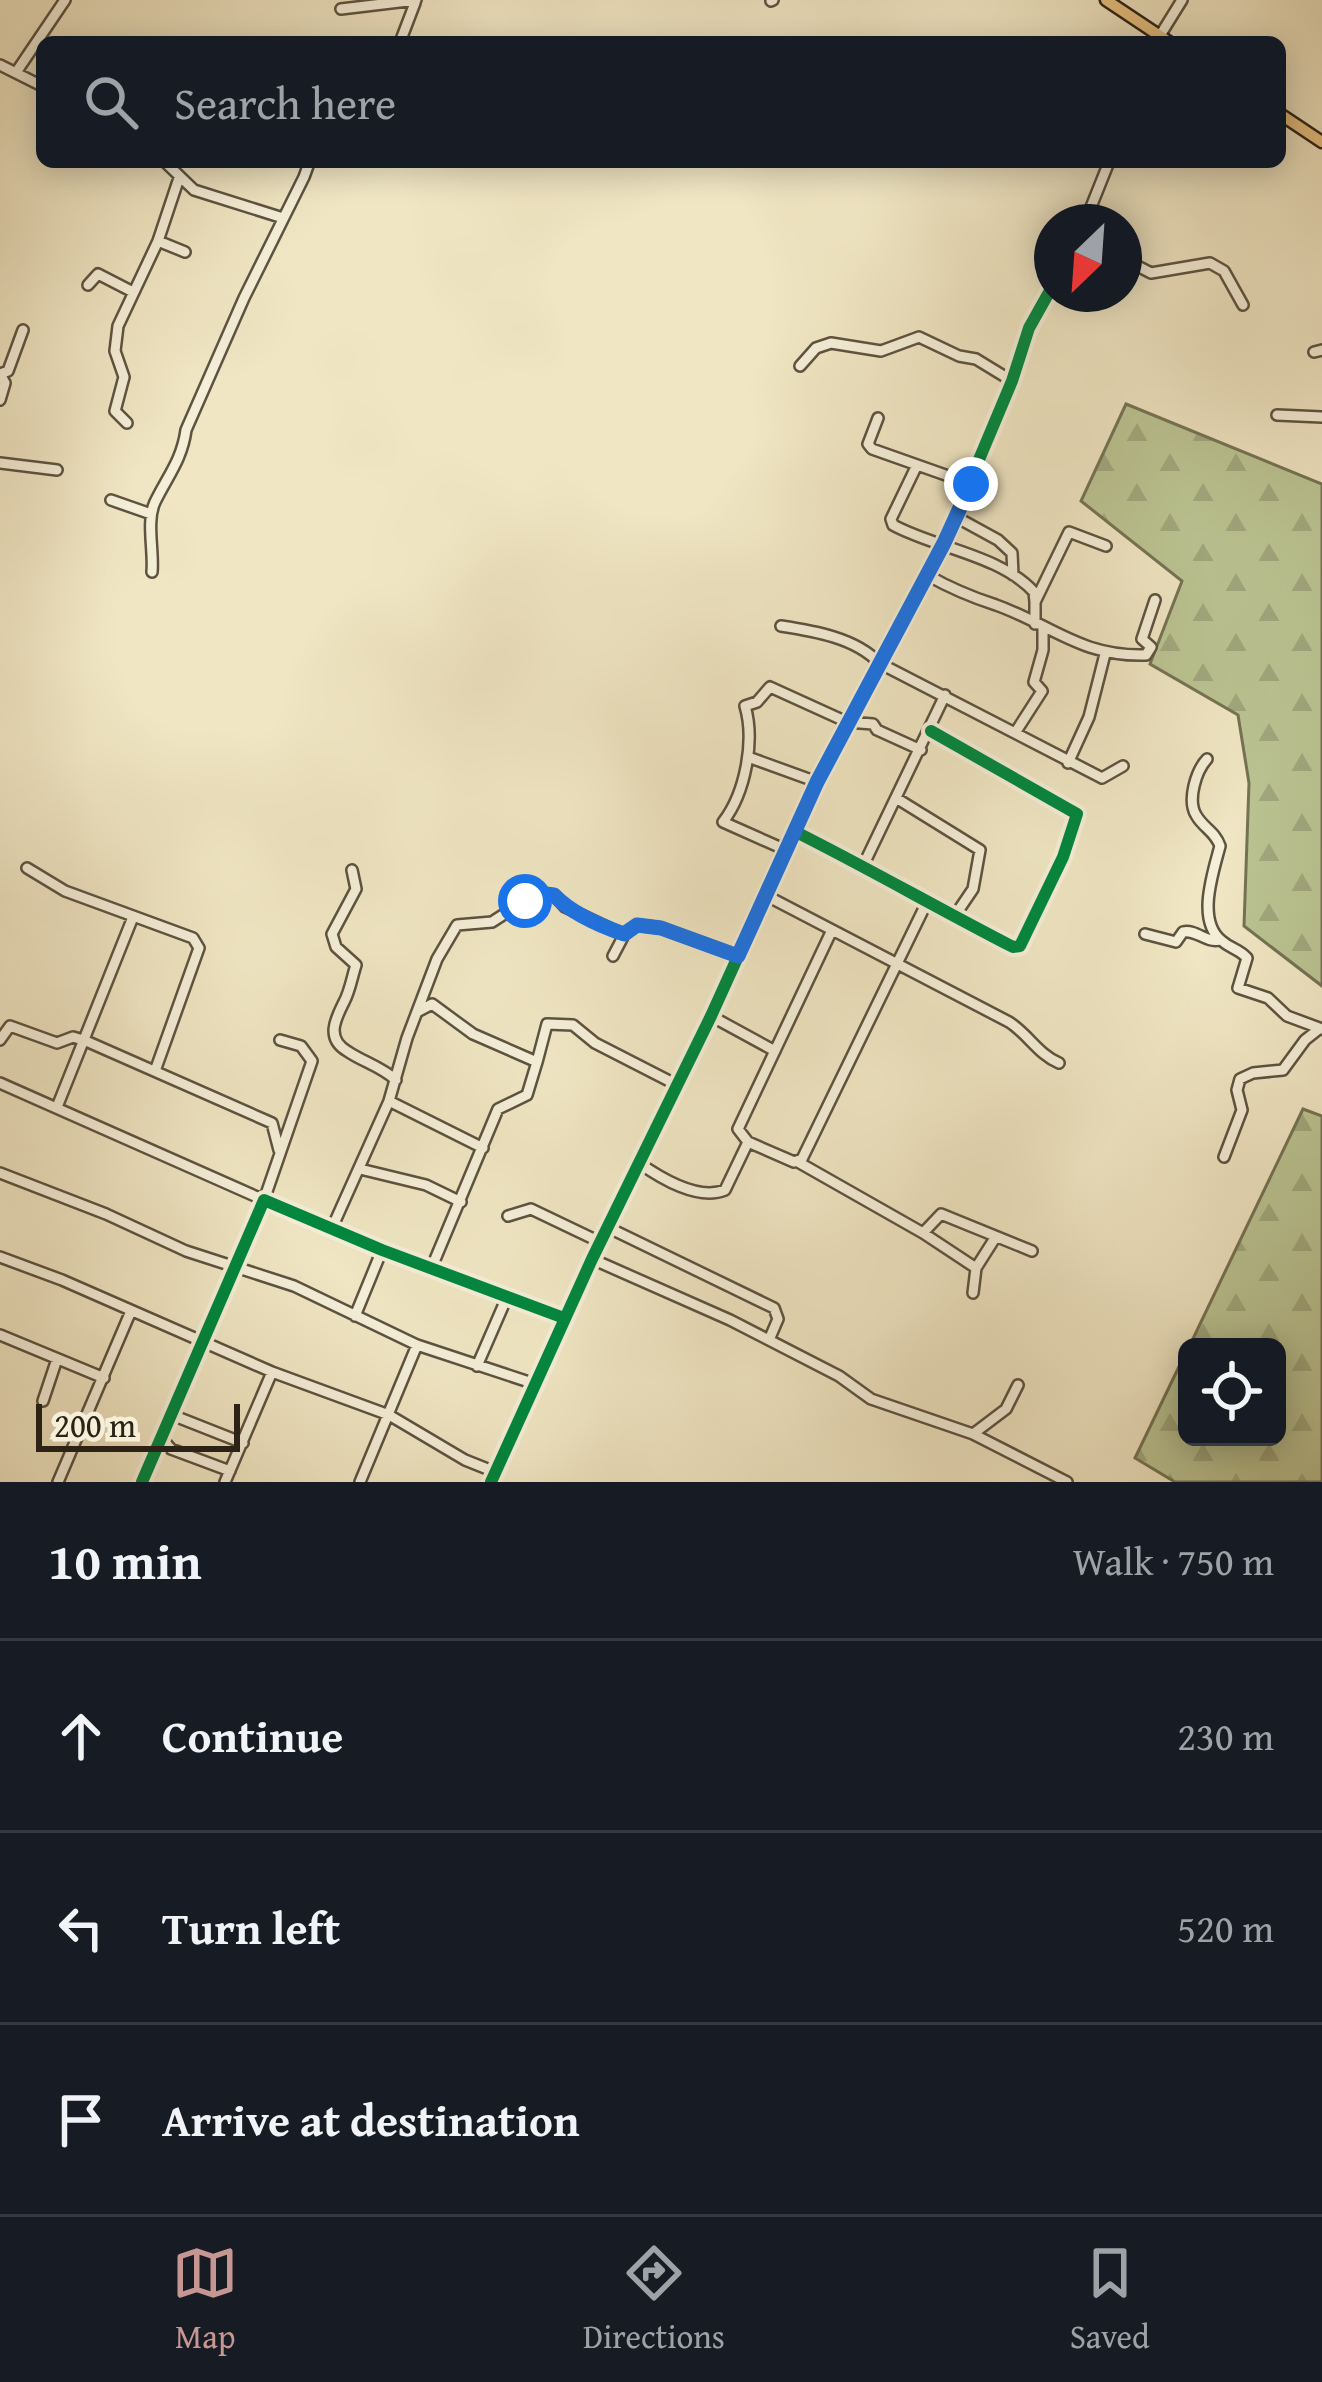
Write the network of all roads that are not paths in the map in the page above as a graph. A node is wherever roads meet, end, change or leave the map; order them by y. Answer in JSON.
{"nodes":[{"id":1,"x":65,"y":0,"type":"edge"},
{"id":2,"x":1106,"y":0,"type":"edge"},
{"id":3,"x":1182,"y":0,"type":"edge"},
{"id":4,"x":416,"y":1,"type":"edge"},
{"id":5,"x":341,"y":10,"type":"dead end"},
{"id":6,"x":41,"y":36,"type":"edge"},
{"id":7,"x":402,"y":36,"type":"edge"},
{"id":8,"x":1156,"y":36,"type":"edge"},
{"id":9,"x":1164,"y":36,"type":"edge"},
{"id":10,"x":36,"y":43,"type":"edge"},
{"id":11,"x":0,"y":64,"type":"edge"},
{"id":12,"x":17,"y":71,"type":"junction"},
{"id":13,"x":36,"y":82,"type":"edge"},
{"id":14,"x":1286,"y":118,"type":"edge"},
{"id":15,"x":1322,"y":142,"type":"edge"},
{"id":16,"x":170,"y":168,"type":"edge"},
{"id":17,"x":307,"y":168,"type":"edge"},
{"id":18,"x":1107,"y":168,"type":"edge"},
{"id":19,"x":179,"y":178,"type":"junction"},
{"id":20,"x":1092,"y":204,"type":"edge"},
{"id":21,"x":284,"y":218,"type":"junction"},
{"id":22,"x":158,"y":241,"type":"junction"},
{"id":23,"x":185,"y":252,"type":"dead end"},
{"id":24,"x":1142,"y":268,"type":"edge"},
{"id":25,"x":88,"y":285,"type":"dead end"},
{"id":26,"x":133,"y":292,"type":"junction"},
{"id":27,"x":1243,"y":305,"type":"dead end"},
{"id":28,"x":1038,"y":312,"type":"edge"},
{"id":29,"x":23,"y":330,"type":"dead end"},
{"id":30,"x":800,"y":366,"type":"dead end"},
{"id":31,"x":0,"y":374,"type":"edge"},
{"id":32,"x":1012,"y":381,"type":"junction"},
{"id":33,"x":0,"y":400,"type":"edge"},
{"id":34,"x":1277,"y":415,"type":"dead end"},
{"id":35,"x":1322,"y":417,"type":"edge"},
{"id":36,"x":878,"y":418,"type":"dead end"},
{"id":37,"x":127,"y":423,"type":"dead end"},
{"id":38,"x":0,"y":463,"type":"edge"},
{"id":39,"x":917,"y":465,"type":"junction"},
{"id":40,"x":57,"y":470,"type":"dead end"},
{"id":41,"x":971,"y":484,"type":"junction"},
{"id":42,"x":111,"y":500,"type":"dead end"},
{"id":43,"x":152,"y":514,"type":"junction"},
{"id":44,"x":956,"y":517,"type":"junction"},
{"id":45,"x":944,"y":543,"type":"junction"},
{"id":46,"x":1106,"y":546,"type":"dead end"},
{"id":47,"x":152,"y":572,"type":"dead end"},
{"id":48,"x":1013,"y":574,"type":"junction"},
{"id":49,"x":927,"y":575,"type":"junction"},
{"id":50,"x":1155,"y":600,"type":"dead end"},
{"id":51,"x":1035,"y":602,"type":"junction"},
{"id":52,"x":781,"y":626,"type":"dead end"},
{"id":53,"x":1039,"y":626,"type":"junction"},
{"id":54,"x":1105,"y":654,"type":"junction"},
{"id":55,"x":879,"y":662,"type":"junction"},
{"id":56,"x":945,"y":695,"type":"junction"},
{"id":57,"x":847,"y":722,"type":"junction"},
{"id":58,"x":931,"y":731,"type":"junction"},
{"id":59,"x":1015,"y":733,"type":"junction"},
{"id":60,"x":921,"y":750,"type":"junction"},
{"id":61,"x":748,"y":757,"type":"junction"},
{"id":62,"x":1207,"y":759,"type":"dead end"},
{"id":63,"x":1068,"y":763,"type":"junction"},
{"id":64,"x":1123,"y":766,"type":"dead end"},
{"id":65,"x":817,"y":782,"type":"junction"},
{"id":66,"x":896,"y":798,"type":"junction"},
{"id":67,"x":794,"y":831,"type":"junction"},
{"id":68,"x":785,"y":850,"type":"junction"},
{"id":69,"x":863,"y":866,"type":"junction"},
{"id":70,"x":27,"y":868,"type":"dead end"},
{"id":71,"x":352,"y":870,"type":"dead end"},
{"id":72,"x":765,"y":895,"type":"junction"},
{"id":73,"x":926,"y":904,"type":"junction"},
{"id":74,"x":954,"y":916,"type":"junction"},
{"id":75,"x":133,"y":917,"type":"junction"},
{"id":76,"x":832,"y":930,"type":"junction"},
{"id":77,"x":624,"y":934,"type":"junction"},
{"id":78,"x":1145,"y":934,"type":"dead end"},
{"id":79,"x":1219,"y":940,"type":"junction"},
{"id":80,"x":613,"y":956,"type":"dead end"},
{"id":81,"x":738,"y":956,"type":"junction"},
{"id":82,"x":896,"y":964,"type":"junction"},
{"id":83,"x":417,"y":1012,"type":"junction"},
{"id":84,"x":711,"y":1016,"type":"junction"},
{"id":85,"x":1320,"y":1029,"type":"edge"},
{"id":86,"x":0,"y":1040,"type":"edge"},
{"id":87,"x":280,"y":1040,"type":"dead end"},
{"id":88,"x":86,"y":1041,"type":"junction"},
{"id":89,"x":775,"y":1051,"type":"junction"},
{"id":90,"x":537,"y":1062,"type":"junction"},
{"id":91,"x":1059,"y":1063,"type":"dead end"},
{"id":92,"x":155,"y":1071,"type":"junction"},
{"id":93,"x":396,"y":1080,"type":"junction"},
{"id":94,"x":0,"y":1081,"type":"edge"},
{"id":95,"x":677,"y":1085,"type":"junction"},
{"id":96,"x":389,"y":1101,"type":"junction"},
{"id":97,"x":57,"y":1107,"type":"junction"},
{"id":98,"x":748,"y":1142,"type":"junction"},
{"id":99,"x":483,"y":1148,"type":"junction"},
{"id":100,"x":281,"y":1155,"type":"junction"},
{"id":101,"x":1224,"y":1157,"type":"dead end"},
{"id":102,"x":798,"y":1162,"type":"junction"},
{"id":103,"x":639,"y":1163,"type":"junction"},
{"id":104,"x":360,"y":1169,"type":"junction"},
{"id":105,"x":0,"y":1173,"type":"edge"},
{"id":106,"x":264,"y":1200,"type":"junction"},
{"id":107,"x":460,"y":1202,"type":"junction"},
{"id":108,"x":508,"y":1216,"type":"dead end"},
{"id":109,"x":608,"y":1227,"type":"junction"},
{"id":110,"x":332,"y":1228,"type":"junction"},
{"id":111,"x":923,"y":1233,"type":"junction"},
{"id":112,"x":995,"y":1238,"type":"junction"},
{"id":113,"x":600,"y":1242,"type":"junction"},
{"id":114,"x":382,"y":1250,"type":"junction"},
{"id":115,"x":1032,"y":1252,"type":"dead end"},
{"id":116,"x":0,"y":1258,"type":"edge"},
{"id":117,"x":592,"y":1259,"type":"junction"},
{"id":118,"x":236,"y":1264,"type":"junction"},
{"id":119,"x":976,"y":1268,"type":"junction"},
{"id":120,"x":431,"y":1269,"type":"junction"},
{"id":121,"x":973,"y":1293,"type":"dead end"},
{"id":122,"x":507,"y":1297,"type":"junction"},
{"id":123,"x":131,"y":1311,"type":"junction"},
{"id":124,"x":355,"y":1316,"type":"junction"},
{"id":125,"x":564,"y":1318,"type":"junction"},
{"id":126,"x":0,"y":1335,"type":"edge"},
{"id":127,"x":201,"y":1339,"type":"junction"},
{"id":128,"x":769,"y":1340,"type":"junction"},
{"id":129,"x":417,"y":1346,"type":"junction"},
{"id":130,"x":57,"y":1358,"type":"junction"},
{"id":131,"x":477,"y":1366,"type":"junction"},
{"id":132,"x":272,"y":1372,"type":"junction"},
{"id":133,"x":104,"y":1378,"type":"junction"},
{"id":134,"x":535,"y":1384,"type":"junction"},
{"id":135,"x":1018,"y":1385,"type":"dead end"},
{"id":136,"x":43,"y":1401,"type":"dead end"},
{"id":137,"x":172,"y":1415,"type":"junction"},
{"id":138,"x":389,"y":1415,"type":"junction"},
{"id":139,"x":973,"y":1433,"type":"junction"},
{"id":140,"x":163,"y":1440,"type":"junction"},
{"id":141,"x":243,"y":1443,"type":"junction"},
{"id":142,"x":228,"y":1476,"type":"edge"},
{"id":143,"x":493,"y":1477,"type":"edge"},
{"id":144,"x":58,"y":1482,"type":"edge"},
{"id":145,"x":142,"y":1482,"type":"edge"},
{"id":146,"x":361,"y":1482,"type":"edge"},
{"id":147,"x":1067,"y":1482,"type":"edge"}],
"edges":[{"from":1,"to":6,"type":"street"},
{"from":2,"to":8,"type":"main road"},
{"from":3,"to":9,"type":"street"},
{"from":4,"to":5,"type":"street"},
{"from":4,"to":7,"type":"street"},
{"from":10,"to":12,"type":"street"},
{"from":11,"to":12,"type":"street"},
{"from":12,"to":13,"type":"street"},
{"from":14,"to":15,"type":"main road"},
{"from":16,"to":19,"type":"street"},
{"from":17,"to":21,"type":"street"},
{"from":18,"to":20,"type":"street"},
{"from":19,"to":21,"type":"street"},
{"from":19,"to":22,"type":"street"},
{"from":21,"to":43,"type":"street"},
{"from":22,"to":23,"type":"street"},
{"from":22,"to":26,"type":"street"},
{"from":24,"to":27,"type":"street"},
{"from":25,"to":26,"type":"street"},
{"from":26,"to":37,"type":"street"},
{"from":28,"to":32,"type":"street"},
{"from":29,"to":31,"type":"street"},
{"from":30,"to":32,"type":"street"},
{"from":31,"to":33,"type":"street"},
{"from":32,"to":41,"type":"street"},
{"from":34,"to":35,"type":"street"},
{"from":36,"to":39,"type":"street"},
{"from":38,"to":40,"type":"street"},
{"from":39,"to":41,"type":"street"},
{"from":39,"to":45,"type":"street"},
{"from":41,"to":44,"type":"street"},
{"from":42,"to":43,"type":"street"},
{"from":43,"to":47,"type":"street"},
{"from":44,"to":45,"type":"street"},
{"from":44,"to":48,"type":"street"},
{"from":45,"to":48,"type":"street"},
{"from":45,"to":49,"type":"street"},
{"from":46,"to":51,"type":"street"},
{"from":48,"to":51,"type":"street"},
{"from":49,"to":53,"type":"street"},
{"from":49,"to":55,"type":"street"},
{"from":50,"to":54,"type":"street"},
{"from":51,"to":53,"type":"street"},
{"from":52,"to":55,"type":"street"},
{"from":53,"to":54,"type":"street"},
{"from":53,"to":59,"type":"street"},
{"from":54,"to":63,"type":"street"},
{"from":55,"to":56,"type":"street"},
{"from":55,"to":57,"type":"street"},
{"from":56,"to":58,"type":"street"},
{"from":56,"to":59,"type":"street"},
{"from":57,"to":60,"type":"street"},
{"from":57,"to":61,"type":"street"},
{"from":57,"to":65,"type":"street"},
{"from":58,"to":60,"type":"street"},
{"from":58,"to":74,"type":"street"},
{"from":59,"to":63,"type":"street"},
{"from":60,"to":66,"type":"street"},
{"from":61,"to":65,"type":"street"},
{"from":61,"to":68,"type":"street"},
{"from":62,"to":79,"type":"street"},
{"from":63,"to":64,"type":"street"},
{"from":65,"to":67,"type":"street"},
{"from":66,"to":69,"type":"street"},
{"from":66,"to":74,"type":"street"},
{"from":67,"to":68,"type":"street"},
{"from":67,"to":69,"type":"street"},
{"from":68,"to":72,"type":"street"},
{"from":69,"to":73,"type":"street"},
{"from":70,"to":75,"type":"street"},
{"from":71,"to":93,"type":"street"},
{"from":72,"to":76,"type":"street"},
{"from":72,"to":81,"type":"street"},
{"from":73,"to":74,"type":"street"},
{"from":73,"to":82,"type":"street"},
{"from":75,"to":88,"type":"street"},
{"from":75,"to":92,"type":"street"},
{"from":76,"to":82,"type":"street"},
{"from":76,"to":89,"type":"street"},
{"from":77,"to":80,"type":"street"},
{"from":77,"to":81,"type":"street"},
{"from":77,"to":83,"type":"street"},
{"from":78,"to":79,"type":"street"},
{"from":79,"to":85,"type":"street"},
{"from":81,"to":84,"type":"street"},
{"from":82,"to":91,"type":"street"},
{"from":82,"to":102,"type":"street"},
{"from":83,"to":90,"type":"street"},
{"from":83,"to":93,"type":"street"},
{"from":84,"to":89,"type":"street"},
{"from":84,"to":95,"type":"street"},
{"from":85,"to":101,"type":"street"},
{"from":86,"to":88,"type":"street"},
{"from":87,"to":100,"type":"street"},
{"from":88,"to":92,"type":"street"},
{"from":88,"to":97,"type":"street"},
{"from":89,"to":98,"type":"street"},
{"from":90,"to":95,"type":"street"},
{"from":90,"to":99,"type":"street"},
{"from":92,"to":100,"type":"street"},
{"from":93,"to":96,"type":"street"},
{"from":94,"to":97,"type":"street"},
{"from":95,"to":103,"type":"street"},
{"from":96,"to":99,"type":"street"},
{"from":96,"to":104,"type":"street"},
{"from":97,"to":106,"type":"street"},
{"from":98,"to":102,"type":"street"},
{"from":98,"to":103,"type":"street"},
{"from":99,"to":107,"type":"street"},
{"from":100,"to":106,"type":"street"},
{"from":102,"to":111,"type":"street"},
{"from":103,"to":109,"type":"street"},
{"from":104,"to":107,"type":"street"},
{"from":104,"to":110,"type":"street"},
{"from":105,"to":118,"type":"street"},
{"from":106,"to":110,"type":"street"},
{"from":106,"to":118,"type":"street"},
{"from":107,"to":120,"type":"street"},
{"from":108,"to":113,"type":"street"},
{"from":109,"to":113,"type":"street"},
{"from":109,"to":128,"type":"street"},
{"from":110,"to":114,"type":"street"},
{"from":111,"to":112,"type":"street"},
{"from":111,"to":119,"type":"street"},
{"from":112,"to":115,"type":"street"},
{"from":112,"to":119,"type":"street"},
{"from":113,"to":117,"type":"street"},
{"from":114,"to":120,"type":"street"},
{"from":114,"to":124,"type":"street"},
{"from":116,"to":123,"type":"street"},
{"from":117,"to":125,"type":"street"},
{"from":117,"to":128,"type":"street"},
{"from":118,"to":124,"type":"street"},
{"from":118,"to":127,"type":"street"},
{"from":119,"to":121,"type":"street"},
{"from":120,"to":122,"type":"street"},
{"from":122,"to":125,"type":"street"},
{"from":122,"to":131,"type":"street"},
{"from":123,"to":127,"type":"street"},
{"from":123,"to":133,"type":"street"},
{"from":124,"to":129,"type":"street"},
{"from":125,"to":134,"type":"street"},
{"from":126,"to":130,"type":"street"},
{"from":127,"to":132,"type":"street"},
{"from":127,"to":137,"type":"street"},
{"from":128,"to":139,"type":"street"},
{"from":129,"to":131,"type":"street"},
{"from":129,"to":138,"type":"street"},
{"from":130,"to":133,"type":"street"},
{"from":130,"to":136,"type":"street"},
{"from":131,"to":134,"type":"street"},
{"from":132,"to":138,"type":"street"},
{"from":132,"to":141,"type":"street"},
{"from":133,"to":144,"type":"street"},
{"from":134,"to":143,"type":"street"},
{"from":135,"to":139,"type":"street"},
{"from":137,"to":140,"type":"street"},
{"from":137,"to":141,"type":"street"},
{"from":138,"to":143,"type":"street"},
{"from":138,"to":146,"type":"street"},
{"from":139,"to":147,"type":"street"},
{"from":140,"to":142,"type":"street"},
{"from":140,"to":145,"type":"street"},
{"from":141,"to":142,"type":"street"}]}
